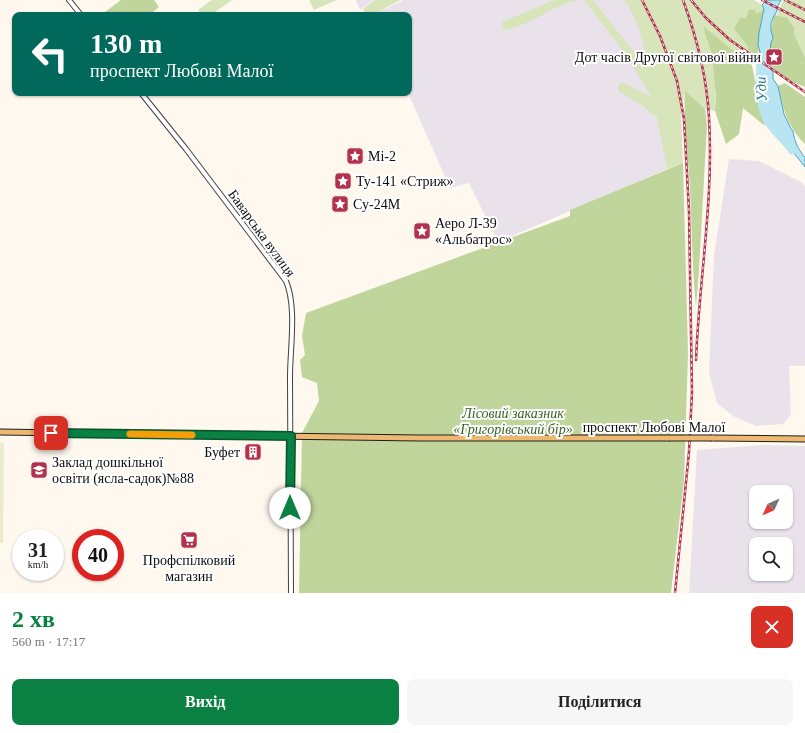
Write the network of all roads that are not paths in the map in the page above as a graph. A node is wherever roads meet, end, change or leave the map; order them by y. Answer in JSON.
{"nodes":[{"id":1,"x":69,"y":0,"type":"edge"},
{"id":2,"x":79,"y":12,"type":"edge"},
{"id":3,"x":143,"y":96,"type":"edge"},
{"id":4,"x":0,"y":432,"type":"edge"},
{"id":5,"x":291,"y":436,"type":"junction"},
{"id":6,"x":805,"y":439,"type":"edge"},
{"id":7,"x":291,"y":593,"type":"edge"}],
"edges":[{"from":1,"to":2,"type":"street"},
{"from":3,"to":5,"type":"street","name":"Баварська вулиця"},
{"from":4,"to":5,"type":"main road","name":"проспект Любові Малої"},
{"from":5,"to":6,"type":"main road","name":"проспект Любові Малої","bridge":true},
{"from":5,"to":7,"type":"street","name":"Баварська вулиця"}]}
